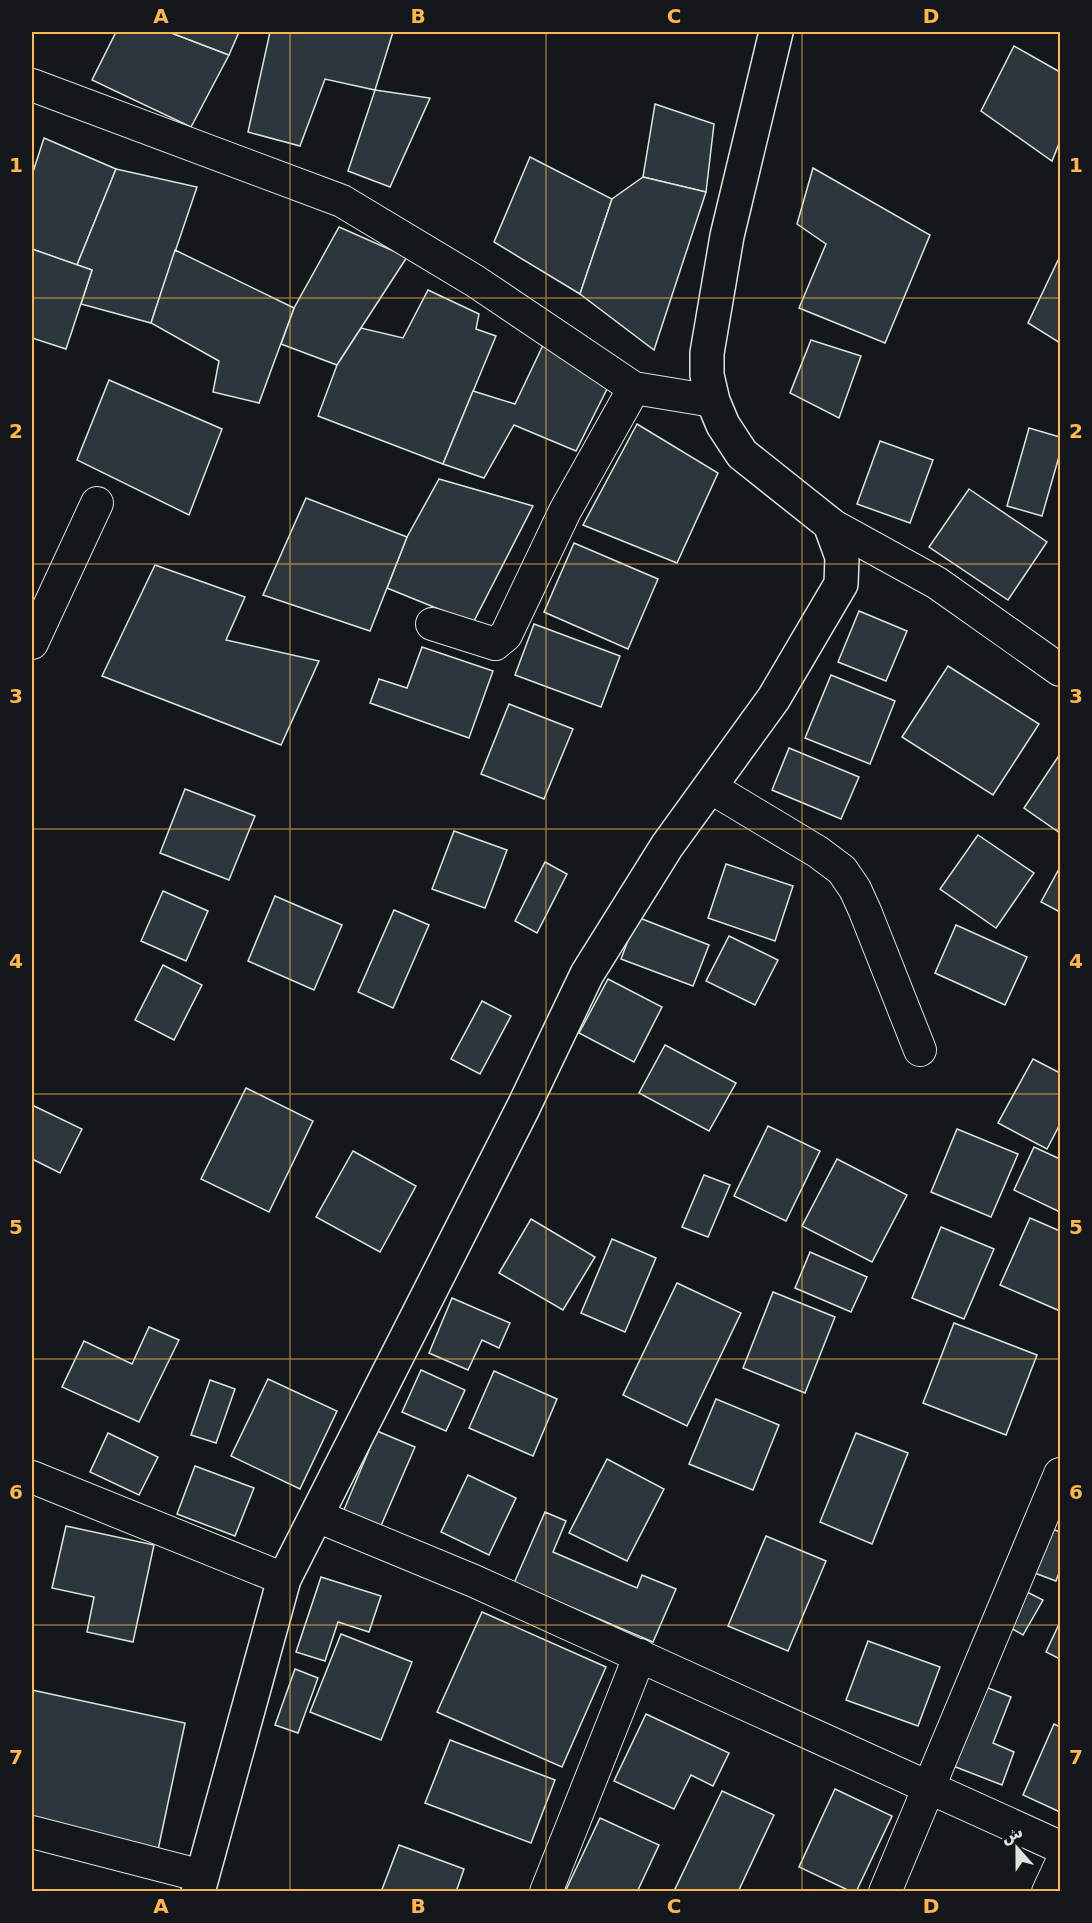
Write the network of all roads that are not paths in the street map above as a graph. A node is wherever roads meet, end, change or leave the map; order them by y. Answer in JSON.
{"nodes":[{"id":1,"x":776,"y":32,"type":"edge"},
{"id":2,"x":32,"y":85,"type":"edge"},
{"id":3,"x":634,"y":388,"type":"junction"},
{"id":4,"x":713,"y":401,"type":"junction"},
{"id":5,"x":97,"y":503,"type":"dead end"},
{"id":6,"x":830,"y":524,"type":"junction"},
{"id":7,"x":432,"y":624,"type":"dead end"},
{"id":8,"x":32,"y":643,"type":"edge"},
{"id":9,"x":1060,"y":670,"type":"edge"},
{"id":10,"x":710,"y":788,"type":"junction"},
{"id":11,"x":920,"y":1050,"type":"dead end"},
{"id":12,"x":1060,"y":1474,"type":"edge"},
{"id":13,"x":32,"y":1477,"type":"edge"},
{"id":14,"x":317,"y":1516,"type":"junction"},
{"id":15,"x":284,"y":1579,"type":"junction"},
{"id":16,"x":640,"y":1655,"type":"junction"},
{"id":17,"x":930,"y":1787,"type":"junction"},
{"id":18,"x":32,"y":1832,"type":"edge"},
{"id":19,"x":1060,"y":1847,"type":"edge"},
{"id":20,"x":1060,"y":1866,"type":"edge"},
{"id":21,"x":200,"y":1884,"type":"edge"},
{"id":22,"x":546,"y":1892,"type":"edge"},
{"id":23,"x":885,"y":1892,"type":"edge"},
{"id":24,"x":1048,"y":1892,"type":"edge"}],
"edges":[{"from":1,"to":4,"type":"street"},
{"from":2,"to":3,"type":"street"},
{"from":3,"to":4,"type":"street"},
{"from":3,"to":7,"type":"street"},
{"from":4,"to":6,"type":"street"},
{"from":5,"to":8,"type":"street"},
{"from":6,"to":9,"type":"street"},
{"from":6,"to":10,"type":"street"},
{"from":10,"to":11,"type":"street"},
{"from":10,"to":14,"type":"street"},
{"from":12,"to":17,"type":"street"},
{"from":13,"to":15,"type":"street"},
{"from":14,"to":15,"type":"street"},
{"from":14,"to":16,"type":"street"},
{"from":15,"to":21,"type":"street"},
{"from":16,"to":17,"type":"street"},
{"from":16,"to":22,"type":"street"},
{"from":17,"to":19,"type":"street"},
{"from":17,"to":23,"type":"street"},
{"from":18,"to":21,"type":"street"},
{"from":20,"to":24,"type":"street"}]}
